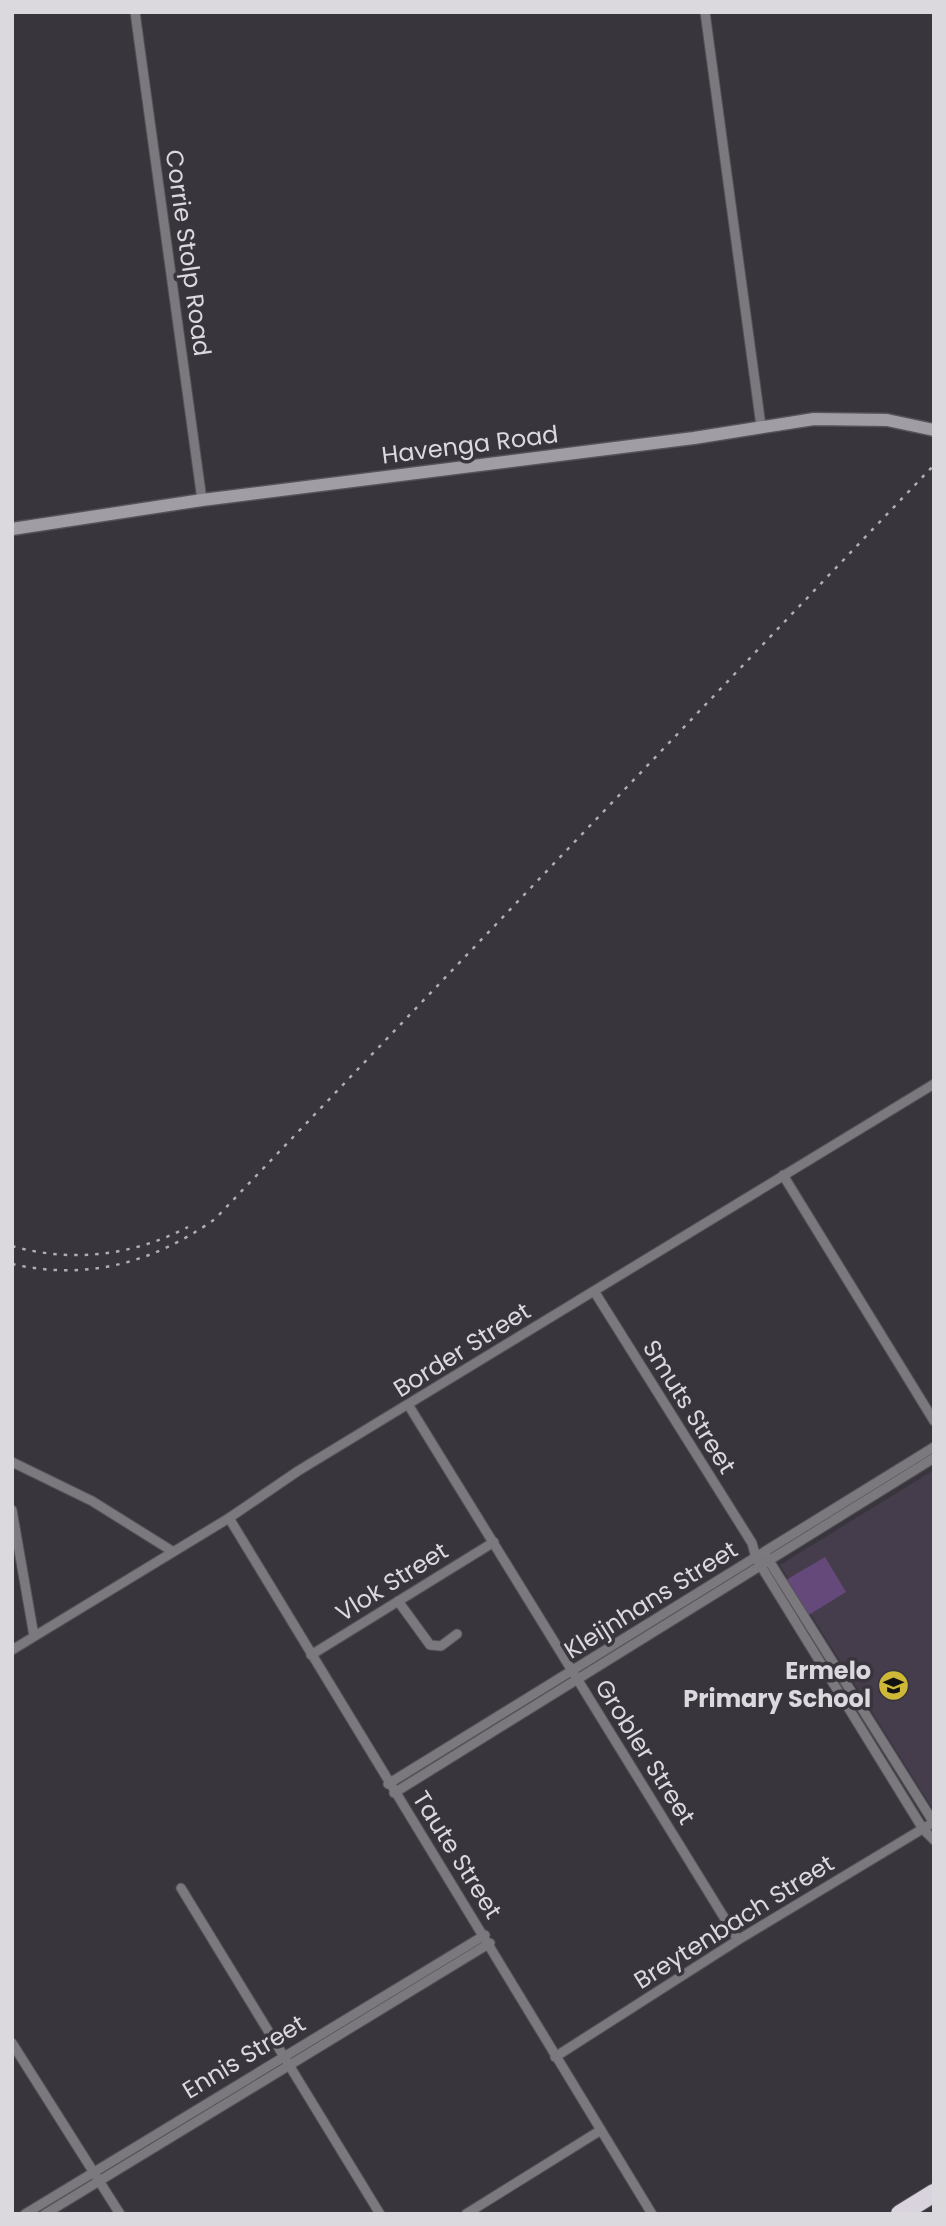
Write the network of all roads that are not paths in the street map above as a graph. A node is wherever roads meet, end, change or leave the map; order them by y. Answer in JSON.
{"nodes":[{"id":1,"x":135,"y":12,"type":"edge"},
{"id":2,"x":705,"y":12,"type":"edge"},
{"id":3,"x":761,"y":426,"type":"junction"},
{"id":4,"x":934,"y":430,"type":"edge"},
{"id":5,"x":202,"y":500,"type":"junction"},
{"id":6,"x":12,"y":528,"type":"edge"},
{"id":7,"x":934,"y":1084,"type":"edge"},
{"id":8,"x":783,"y":1175,"type":"junction"},
{"id":9,"x":594,"y":1291,"type":"junction"},
{"id":10,"x":410,"y":1406,"type":"junction"},
{"id":11,"x":934,"y":1421,"type":"edge"},
{"id":12,"x":934,"y":1447,"type":"edge"},
{"id":13,"x":934,"y":1458,"type":"edge"},
{"id":14,"x":12,"y":1462,"type":"edge"},
{"id":15,"x":12,"y":1510,"type":"edge"},
{"id":16,"x":229,"y":1518,"type":"junction"},
{"id":17,"x":494,"y":1542,"type":"junction"},
{"id":18,"x":172,"y":1551,"type":"junction"},
{"id":19,"x":762,"y":1559,"type":"junction"},
{"id":20,"x":398,"y":1601,"type":"junction"},
{"id":21,"x":457,"y":1634,"type":"dead end"},
{"id":22,"x":34,"y":1636,"type":"junction"},
{"id":23,"x":12,"y":1650,"type":"edge"},
{"id":24,"x":311,"y":1655,"type":"junction"},
{"id":25,"x":575,"y":1674,"type":"junction"},
{"id":26,"x":388,"y":1784,"type":"junction"},
{"id":27,"x":394,"y":1793,"type":"junction"},
{"id":28,"x":934,"y":1822,"type":"edge"},
{"id":29,"x":923,"y":1829,"type":"junction"},
{"id":30,"x":934,"y":1840,"type":"edge"},
{"id":31,"x":181,"y":1888,"type":"dead end"},
{"id":32,"x":487,"y":1939,"type":"junction"},
{"id":33,"x":738,"y":1940,"type":"junction"},
{"id":34,"x":12,"y":2043,"type":"edge"},
{"id":35,"x":284,"y":2055,"type":"junction"},
{"id":36,"x":555,"y":2057,"type":"junction"},
{"id":37,"x":289,"y":2064,"type":"junction"},
{"id":38,"x":601,"y":2130,"type":"junction"},
{"id":39,"x":94,"y":2172,"type":"junction"},
{"id":40,"x":100,"y":2181,"type":"junction"},
{"id":41,"x":934,"y":2193,"type":"edge"},
{"id":42,"x":907,"y":2212,"type":"edge"},
{"id":43,"x":25,"y":2214,"type":"edge"},
{"id":44,"x":46,"y":2214,"type":"edge"},
{"id":45,"x":120,"y":2214,"type":"edge"},
{"id":46,"x":380,"y":2214,"type":"edge"},
{"id":47,"x":466,"y":2214,"type":"edge"},
{"id":48,"x":652,"y":2214,"type":"edge"}],
"edges":[{"from":1,"to":5,"type":"street","name":"Corrie Stolp Road"},
{"from":2,"to":3,"type":"street"},
{"from":3,"to":4,"type":"street","name":"Havenga Road"},
{"from":3,"to":5,"type":"street","name":"Havenga Road"},
{"from":5,"to":6,"type":"street","name":"Havenga Road"},
{"from":7,"to":8,"type":"street","name":"Border Street"},
{"from":8,"to":9,"type":"street","name":"Border Street"},
{"from":8,"to":11,"type":"street"},
{"from":9,"to":10,"type":"street","name":"Border Street"},
{"from":9,"to":19,"type":"street","name":"Smuts Street"},
{"from":10,"to":16,"type":"street","name":"Border Street"},
{"from":10,"to":17,"type":"street","name":"Grobler Street"},
{"from":12,"to":19,"type":"street","name":"Kleijnhans Street"},
{"from":13,"to":19,"type":"street","name":"Kleijnhans Street"},
{"from":14,"to":18,"type":"street"},
{"from":15,"to":22,"type":"street"},
{"from":16,"to":18,"type":"street","name":"Border Street"},
{"from":16,"to":24,"type":"street","name":"Taute Street"},
{"from":17,"to":20,"type":"street","name":"Vlok Street"},
{"from":17,"to":25,"type":"street","name":"Grobler Street"},
{"from":18,"to":22,"type":"street","name":"Border Street"},
{"from":19,"to":25,"type":"street","name":"Kleijnhans Street"},
{"from":19,"to":28,"type":"street","name":"Smuts Street"},
{"from":19,"to":29,"type":"street","name":"Smuts Street"},
{"from":20,"to":21,"type":"street"},
{"from":20,"to":24,"type":"street","name":"Vlok Street"},
{"from":22,"to":23,"type":"street","name":"Border Street"},
{"from":24,"to":26,"type":"street","name":"Taute Street"},
{"from":25,"to":26,"type":"street","name":"Kleijnhans Street"},
{"from":25,"to":27,"type":"street","name":"Kleijnhans Street"},
{"from":25,"to":33,"type":"street","name":"Grobler Street"},
{"from":26,"to":27,"type":"street","name":"Taute Street"},
{"from":27,"to":32,"type":"street","name":"Taute Street"},
{"from":28,"to":29,"type":"street","name":"Breytenbach Street"},
{"from":29,"to":30,"type":"street","name":"Smuts Street"},
{"from":29,"to":33,"type":"street","name":"Breytenbach Street"},
{"from":31,"to":35,"type":"street"},
{"from":32,"to":35,"type":"street","name":"Ennis Street"},
{"from":32,"to":36,"type":"street","name":"Taute Street"},
{"from":32,"to":37,"type":"street","name":"Ennis Street"},
{"from":33,"to":36,"type":"street","name":"Breytenbach Street"},
{"from":34,"to":39,"type":"street"},
{"from":35,"to":37,"type":"street"},
{"from":35,"to":39,"type":"street","name":"Ennis Street"},
{"from":36,"to":38,"type":"street","name":"Taute Street"},
{"from":37,"to":40,"type":"street","name":"Ennis Street"},
{"from":37,"to":46,"type":"street"},
{"from":38,"to":47,"type":"street"},
{"from":38,"to":48,"type":"street","name":"Taute Street"},
{"from":39,"to":40,"type":"street"},
{"from":39,"to":43,"type":"street","name":"Ennis Street"},
{"from":40,"to":44,"type":"street","name":"Ennis Street"},
{"from":40,"to":45,"type":"street"},
{"from":41,"to":42,"type":"highway"}]}
